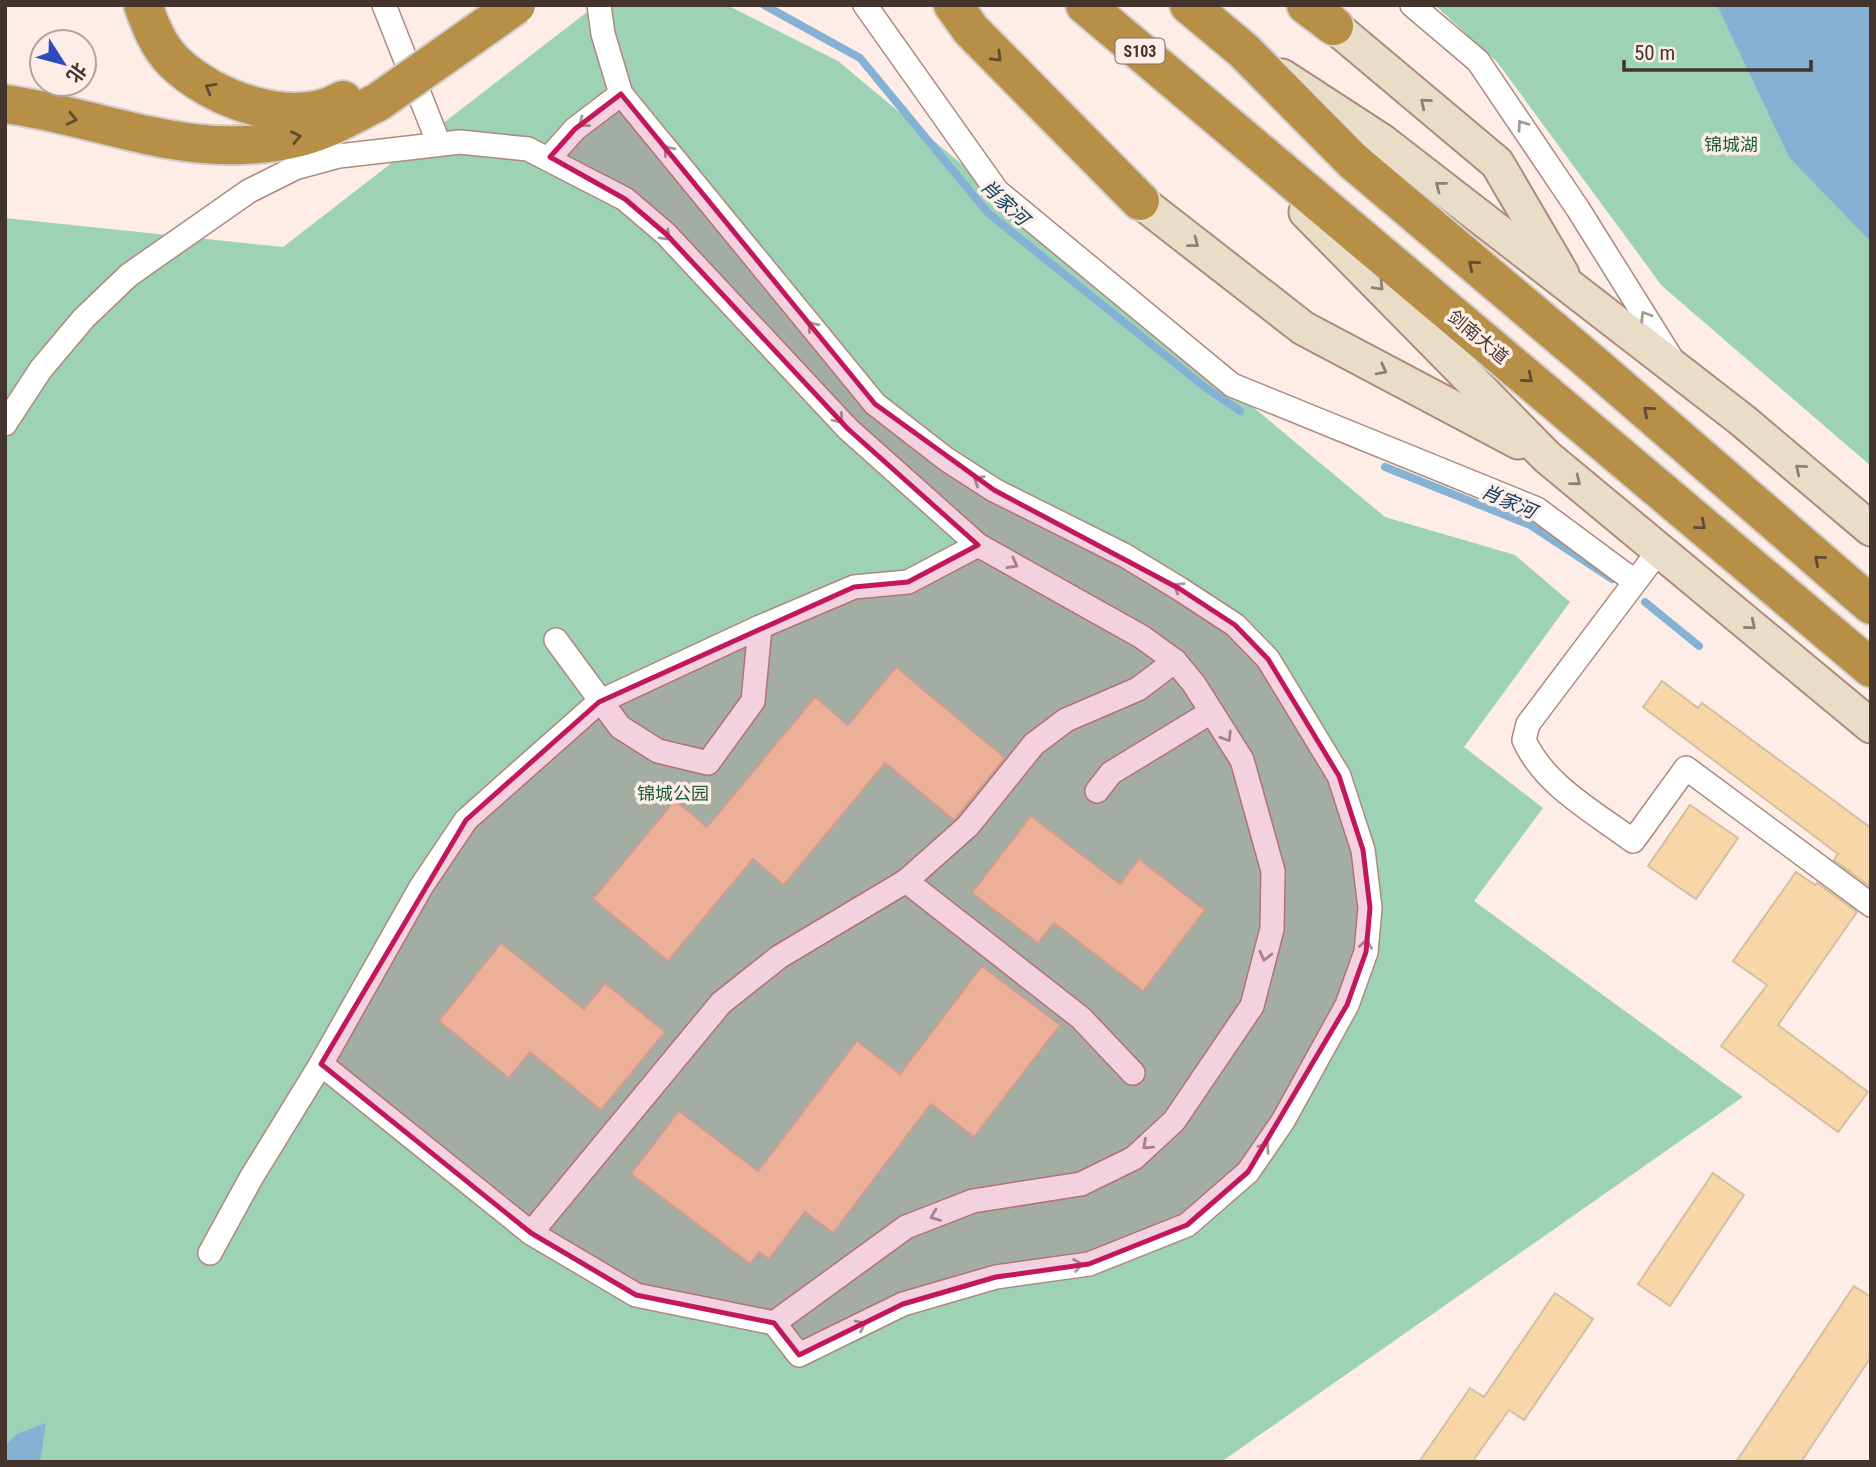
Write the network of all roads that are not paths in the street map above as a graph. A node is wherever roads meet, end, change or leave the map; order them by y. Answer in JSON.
{"nodes":[{"id":1,"x":143,"y":5,"type":"edge"},
{"id":2,"x":384,"y":5,"type":"edge"},
{"id":3,"x":477,"y":5,"type":"edge"},
{"id":4,"x":516,"y":5,"type":"edge"},
{"id":5,"x":599,"y":5,"type":"edge"},
{"id":6,"x":865,"y":5,"type":"edge"},
{"id":7,"x":942,"y":5,"type":"edge"},
{"id":8,"x":1085,"y":5,"type":"edge"},
{"id":9,"x":1189,"y":5,"type":"edge"},
{"id":10,"x":1412,"y":5,"type":"edge"},
{"id":11,"x":1320,"y":16,"type":"edge"},
{"id":12,"x":962,"y":18,"type":"edge"},
{"id":13,"x":1244,"y":51,"type":"junction"},
{"id":14,"x":372,"y":94,"type":"junction"},
{"id":15,"x":621,"y":94,"type":"junction"},
{"id":16,"x":1195,"y":97,"type":"junction"},
{"id":17,"x":5,"y":104,"type":"edge"},
{"id":18,"x":439,"y":144,"type":"junction"},
{"id":19,"x":550,"y":157,"type":"junction"},
{"id":20,"x":1140,"y":201,"type":"joint"},
{"id":21,"x":1571,"y":289,"type":"junction"},
{"id":22,"x":1681,"y":373,"type":"junction"},
{"id":23,"x":5,"y":424,"type":"edge"},
{"id":24,"x":1547,"y":457,"type":"junction"},
{"id":25,"x":1871,"y":529,"type":"edge"},
{"id":26,"x":978,"y":545,"type":"junction"},
{"id":27,"x":1660,"y":549,"type":"junction"},
{"id":28,"x":1634,"y":581,"type":"junction"},
{"id":29,"x":1871,"y":605,"type":"edge"},
{"id":30,"x":760,"y":627,"type":"junction"},
{"id":31,"x":556,"y":640,"type":"dead end"},
{"id":32,"x":1175,"y":661,"type":"junction"},
{"id":33,"x":1871,"y":668,"type":"edge"},
{"id":34,"x":599,"y":702,"type":"junction"},
{"id":35,"x":1211,"y":712,"type":"junction"},
{"id":36,"x":1871,"y":726,"type":"edge"},
{"id":37,"x":1097,"y":791,"type":"dead end"},
{"id":38,"x":906,"y":881,"type":"junction"},
{"id":39,"x":1871,"y":905,"type":"edge"},
{"id":40,"x":321,"y":1064,"type":"junction"},
{"id":41,"x":1133,"y":1073,"type":"dead end"},
{"id":42,"x":531,"y":1233,"type":"junction"},
{"id":43,"x":210,"y":1253,"type":"dead end"},
{"id":44,"x":774,"y":1323,"type":"junction"}],
"edges":[{"from":14,"to":1,"type":"highway","one_way":true},
{"from":2,"to":18,"type":"street"},
{"from":3,"to":14,"type":"highway"},
{"from":4,"to":14,"type":"highway","bridge":true},
{"from":5,"to":15,"type":"street"},
{"from":6,"to":28,"type":"street"},
{"from":7,"to":12,"type":"highway"},
{"from":8,"to":16,"type":"highway","name":"剑南大道","number":"S103"},
{"from":9,"to":13,"type":"highway"},
{"from":22,"to":10,"type":"street","one_way":true},
{"from":21,"to":11,"type":"main road","one_way":true},
{"from":12,"to":20,"type":"highway","one_way":true},
{"from":21,"to":13,"type":"main road","one_way":true},
{"from":29,"to":13,"type":"highway","one_way":true},
{"from":17,"to":14,"type":"highway","one_way":true},
{"from":15,"to":19,"type":"street","one_way":true},
{"from":44,"to":15,"type":"street","one_way":true},
{"from":16,"to":24,"type":"main road","one_way":true},
{"from":16,"to":33,"type":"highway","name":"剑南大道","one_way":true},
{"from":18,"to":19,"type":"street"},
{"from":18,"to":23,"type":"street"},
{"from":19,"to":26,"type":"street","one_way":true},
{"from":20,"to":24,"type":"main road","one_way":true},
{"from":21,"to":22,"type":"main road"},
{"from":25,"to":22,"type":"main road","one_way":true},
{"from":24,"to":27,"type":"main road","one_way":true},
{"from":26,"to":30,"type":"street"},
{"from":26,"to":32,"type":"street","one_way":true},
{"from":27,"to":28,"type":"street"},
{"from":27,"to":36,"type":"main road","one_way":true},
{"from":28,"to":39,"type":"street"},
{"from":30,"to":34,"type":"street"},
{"from":30,"to":34,"type":"street"},
{"from":31,"to":34,"type":"street"},
{"from":32,"to":35,"type":"street"},
{"from":32,"to":38,"type":"street"},
{"from":34,"to":40,"type":"street"},
{"from":35,"to":37,"type":"street"},
{"from":35,"to":44,"type":"street","one_way":true},
{"from":38,"to":41,"type":"street"},
{"from":38,"to":42,"type":"street"},
{"from":40,"to":42,"type":"street"},
{"from":40,"to":43,"type":"street"},
{"from":42,"to":44,"type":"street"}]}
